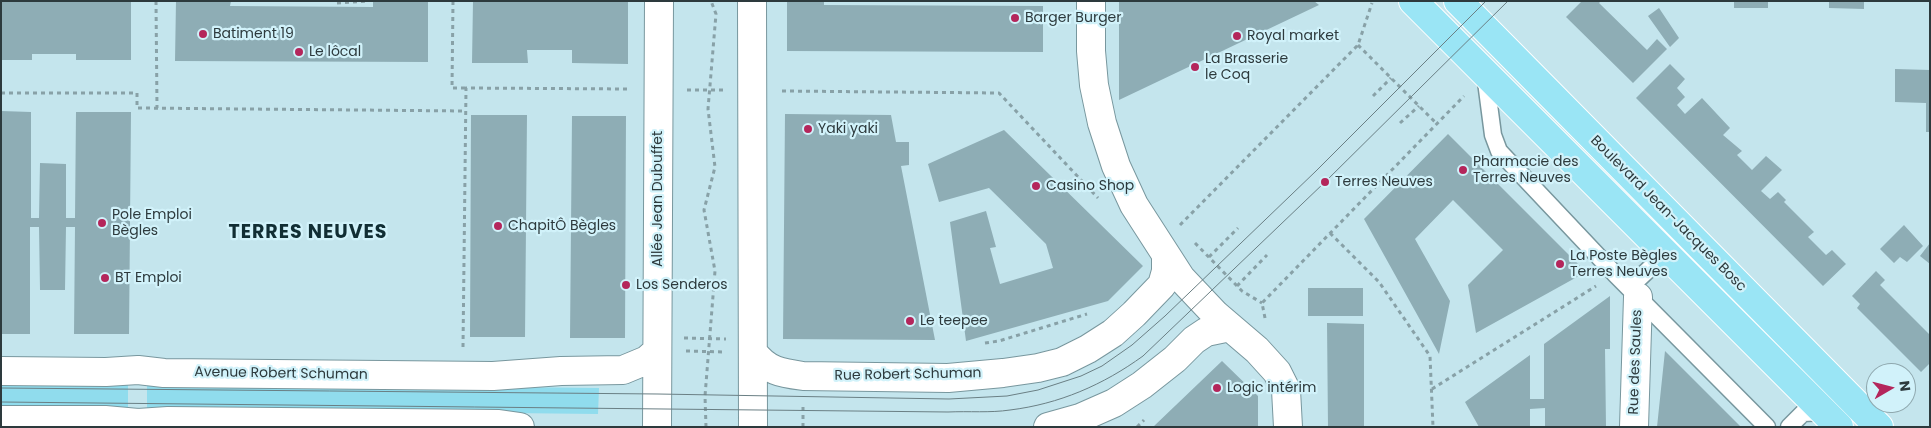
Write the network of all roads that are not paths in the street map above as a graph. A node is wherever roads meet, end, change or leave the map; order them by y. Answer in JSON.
{"nodes":[{"id":1,"x":659,"y":1,"type":"edge"},
{"id":2,"x":752,"y":1,"type":"edge"},
{"id":3,"x":1090,"y":1,"type":"edge"},
{"id":4,"x":1450,"y":1,"type":"edge"},
{"id":5,"x":1458,"y":1,"type":"edge"},
{"id":6,"x":1422,"y":11,"type":"edge"},
{"id":7,"x":1485,"y":74,"type":"junction"},
{"id":8,"x":1162,"y":248,"type":"junction"},
{"id":9,"x":1666,"y":253,"type":"junction"},
{"id":10,"x":1633,"y":292,"type":"junction"},
{"id":11,"x":1230,"y":327,"type":"junction"},
{"id":12,"x":658,"y":344,"type":"junction"},
{"id":13,"x":753,"y":346,"type":"junction"},
{"id":14,"x":1,"y":371,"type":"edge"},
{"id":15,"x":1,"y":420,"type":"edge"},
{"id":16,"x":1832,"y":420,"type":"edge"},
{"id":17,"x":520,"y":427,"type":"edge"},
{"id":18,"x":657,"y":427,"type":"edge"},
{"id":19,"x":753,"y":427,"type":"edge"},
{"id":20,"x":1048,"y":427,"type":"edge"},
{"id":21,"x":1288,"y":427,"type":"edge"},
{"id":22,"x":1634,"y":427,"type":"edge"},
{"id":23,"x":1767,"y":427,"type":"edge"},
{"id":24,"x":1789,"y":427,"type":"edge"},
{"id":25,"x":1879,"y":427,"type":"edge"}],
"edges":[{"from":1,"to":12,"type":"street","name":"Allée Jean Dubuffet"},
{"from":2,"to":13,"type":"street"},
{"from":3,"to":8,"type":"street"},
{"from":4,"to":6,"type":"street","name":"Boulevard Jean-Jacques Bosc"},
{"from":5,"to":25,"type":"main road","name":"Boulevard Jean-Jacques Bosc"},
{"from":6,"to":7,"type":"main road","name":"Boulevard Jean-Jacques Bosc"},
{"from":7,"to":9,"type":"main road","name":"Boulevard Jean-Jacques Bosc"},
{"from":7,"to":10,"type":"lane"},
{"from":8,"to":11,"type":"street"},
{"from":8,"to":13,"type":"street","name":"Rue Robert Schuman"},
{"from":9,"to":10,"type":"lane"},
{"from":9,"to":16,"type":"main road","name":"Boulevard Jean-Jacques Bosc"},
{"from":10,"to":22,"type":"street","name":"Rue des Saules"},
{"from":10,"to":23,"type":"lane"},
{"from":11,"to":20,"type":"street"},
{"from":11,"to":21,"type":"street"},
{"from":12,"to":14,"type":"street","name":"Avenue Robert Schuman"},
{"from":12,"to":18,"type":"street","name":"Allée Jean Dubuffet"},
{"from":13,"to":19,"type":"street"},
{"from":15,"to":17,"type":"street"},
{"from":16,"to":24,"type":"lane"}]}
